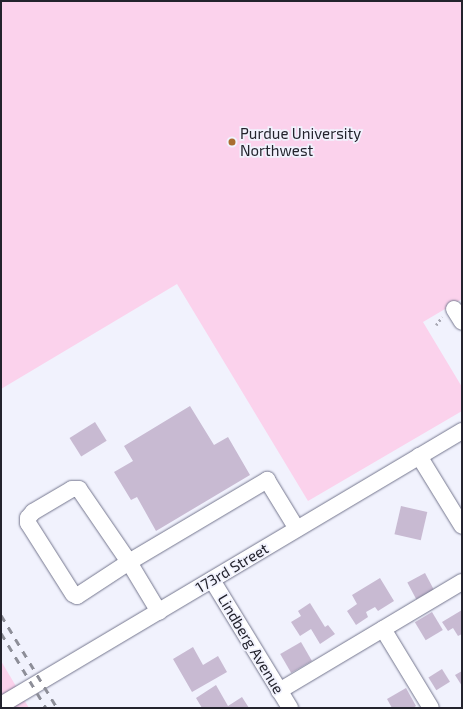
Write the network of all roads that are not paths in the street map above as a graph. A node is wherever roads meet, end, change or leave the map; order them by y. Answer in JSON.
{"nodes":[{"id":1,"x":462,"y":431,"type":"edge"},
{"id":2,"x":419,"y":456,"type":"junction"},
{"id":3,"x":462,"y":526,"type":"edge"},
{"id":4,"x":297,"y":529,"type":"junction"},
{"id":5,"x":129,"y":562,"type":"junction"},
{"id":6,"x":212,"y":580,"type":"junction"},
{"id":7,"x":462,"y":582,"type":"edge"},
{"id":8,"x":159,"y":612,"type":"junction"},
{"id":9,"x":384,"y":629,"type":"junction"},
{"id":10,"x":279,"y":691,"type":"junction"},
{"id":11,"x":1,"y":705,"type":"edge"},
{"id":12,"x":290,"y":708,"type":"edge"},
{"id":13,"x":431,"y":708,"type":"edge"}],
"edges":[{"from":1,"to":2,"type":"street","name":"173rd Street"},
{"from":2,"to":3,"type":"street"},
{"from":2,"to":4,"type":"street","name":"173rd Street"},
{"from":4,"to":5,"type":"street"},
{"from":4,"to":6,"type":"street","name":"173rd Street"},
{"from":5,"to":5,"type":"street"},
{"from":5,"to":8,"type":"street"},
{"from":6,"to":8,"type":"street","name":"173rd Street"},
{"from":6,"to":10,"type":"street","name":"Lindberg Avenue"},
{"from":7,"to":9,"type":"street"},
{"from":8,"to":11,"type":"street","name":"173rd Street"},
{"from":9,"to":10,"type":"street"},
{"from":9,"to":13,"type":"street"},
{"from":10,"to":12,"type":"street","name":"Lindberg Avenue"}]}
